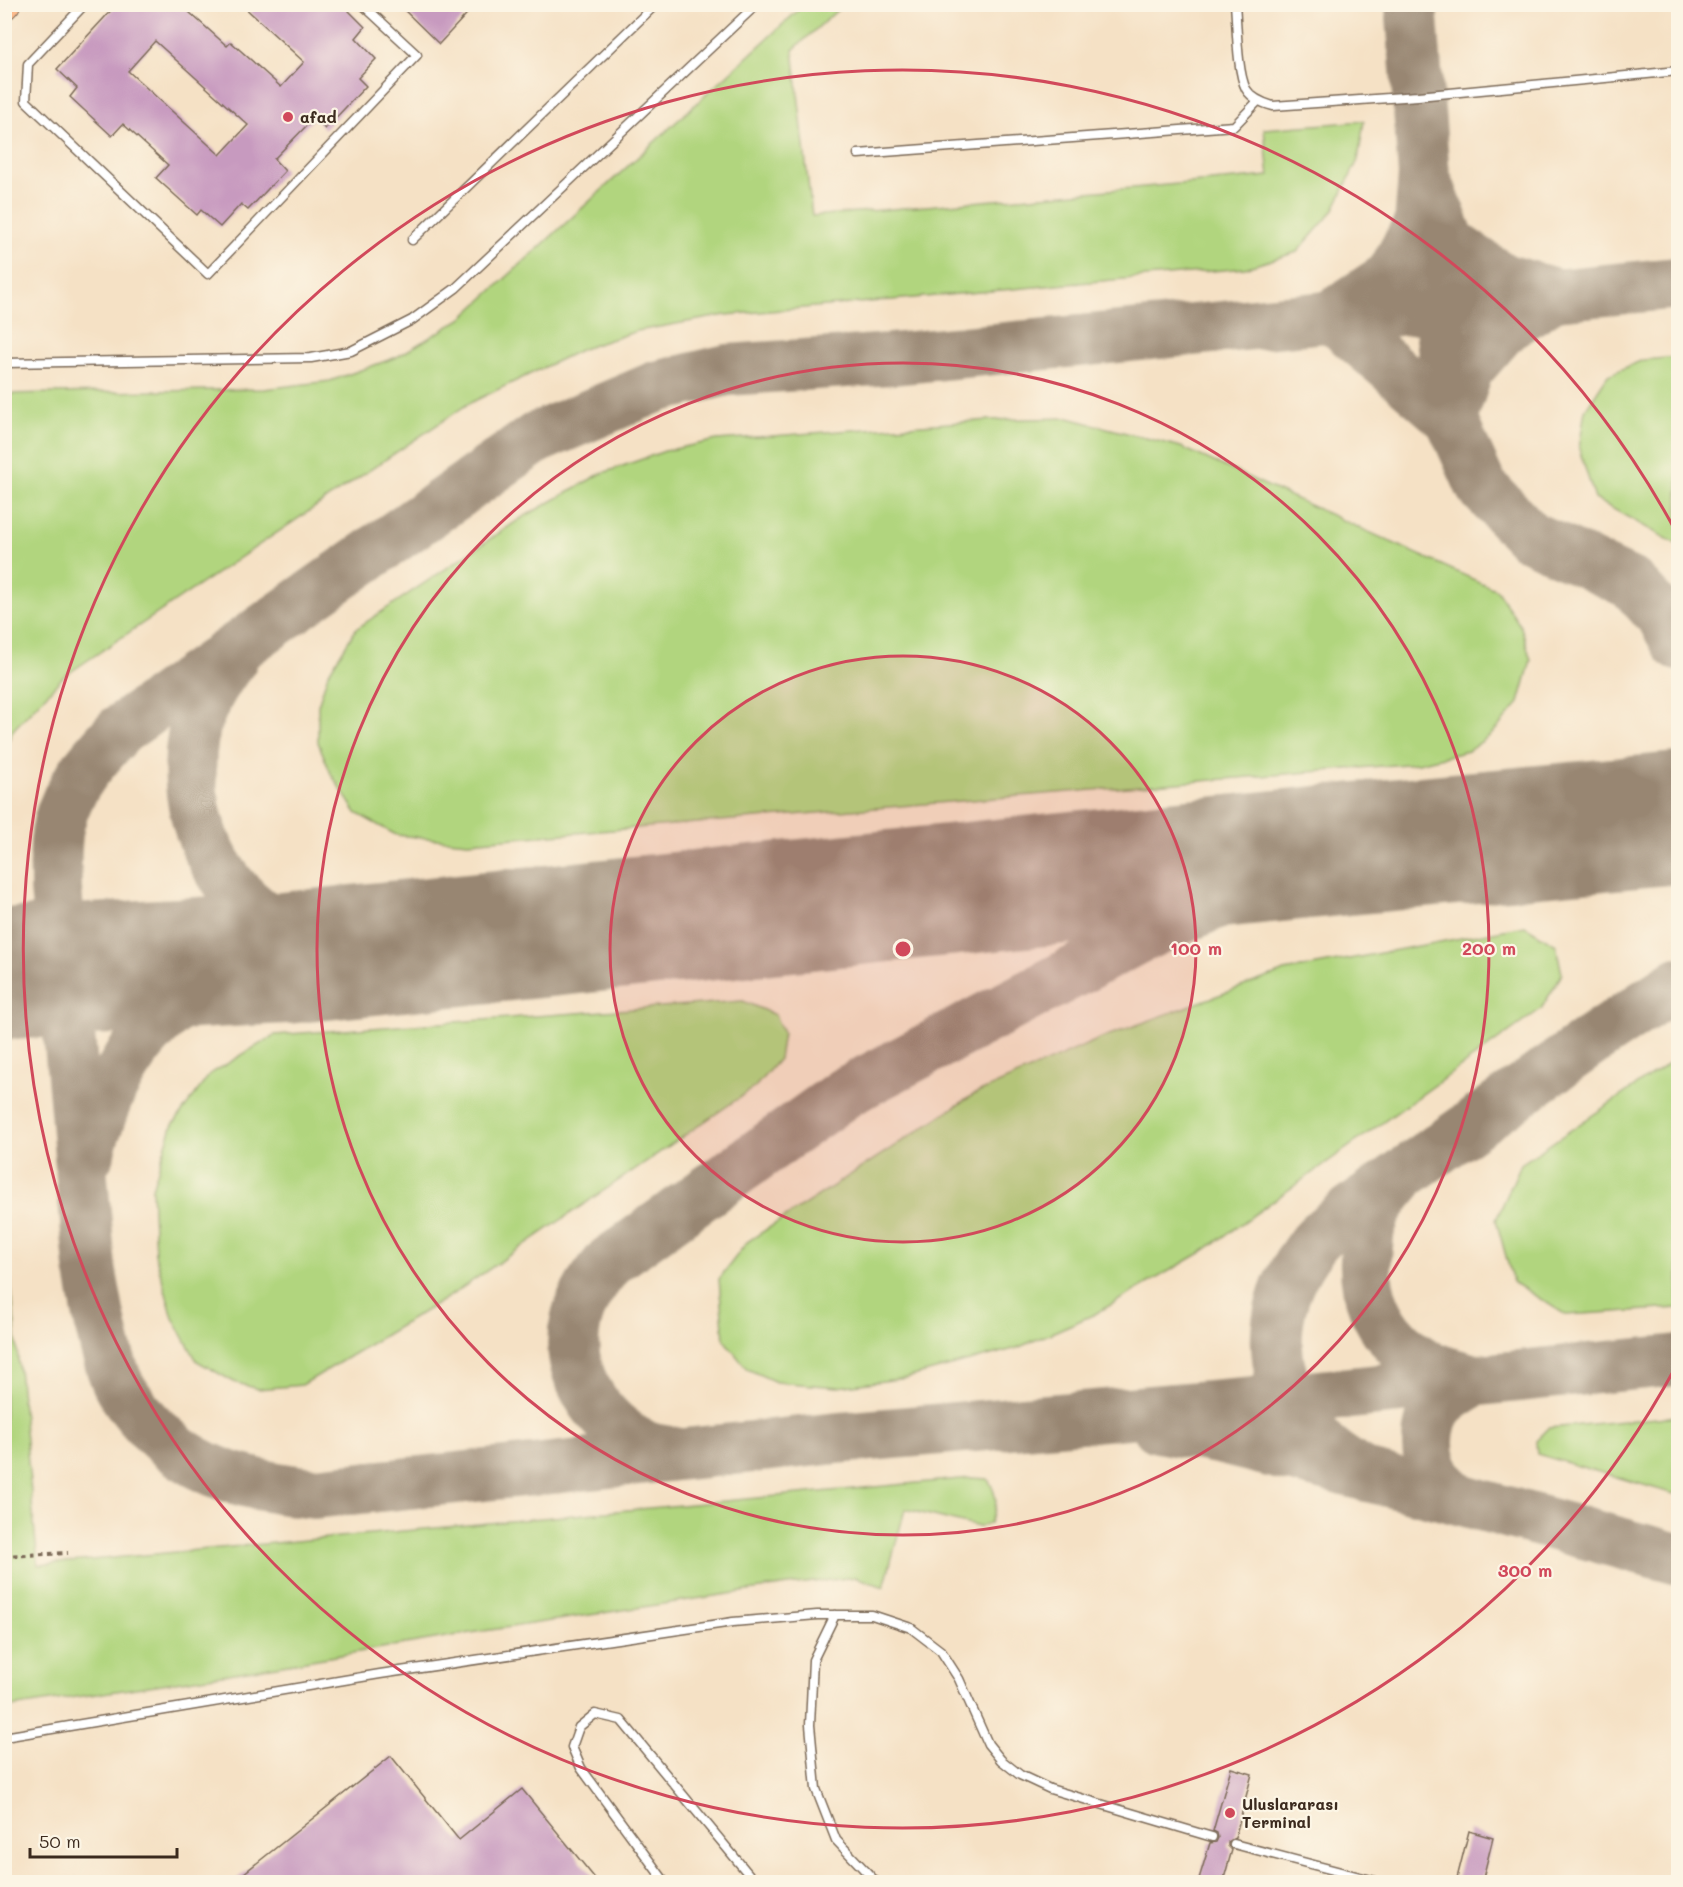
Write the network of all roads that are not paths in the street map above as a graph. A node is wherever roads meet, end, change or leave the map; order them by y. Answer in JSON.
{"nodes":[{"id":1,"x":85,"y":4,"type":"edge"},
{"id":2,"x":362,"y":4,"type":"edge"},
{"id":3,"x":656,"y":4,"type":"edge"},
{"id":4,"x":757,"y":4,"type":"edge"},
{"id":5,"x":1235,"y":4,"type":"edge"},
{"id":6,"x":1678,"y":71,"type":"edge"},
{"id":7,"x":1258,"y":101,"type":"junction"},
{"id":8,"x":858,"y":154,"type":"dead end"},
{"id":9,"x":412,"y":240,"type":"dead end"},
{"id":10,"x":4,"y":363,"type":"edge"},
{"id":11,"x":835,"y":1615,"type":"junction"},
{"id":12,"x":4,"y":1737,"type":"edge"},
{"id":13,"x":1212,"y":1837,"type":"dead end"},
{"id":14,"x":1234,"y":1844,"type":"dead end"},
{"id":15,"x":665,"y":1882,"type":"edge"},
{"id":16,"x":755,"y":1882,"type":"edge"},
{"id":17,"x":876,"y":1882,"type":"edge"},
{"id":18,"x":1379,"y":1882,"type":"edge"}],
"edges":[{"from":1,"to":2,"type":"lane"},
{"from":3,"to":9,"type":"lane"},
{"from":4,"to":10,"type":"lane"},
{"from":5,"to":7,"type":"lane"},
{"from":6,"to":7,"type":"lane"},
{"from":7,"to":8,"type":"lane"},
{"from":11,"to":12,"type":"lane"},
{"from":11,"to":13,"type":"lane"},
{"from":11,"to":17,"type":"lane"},
{"from":14,"to":18,"type":"lane"},
{"from":15,"to":16,"type":"lane"}]}
